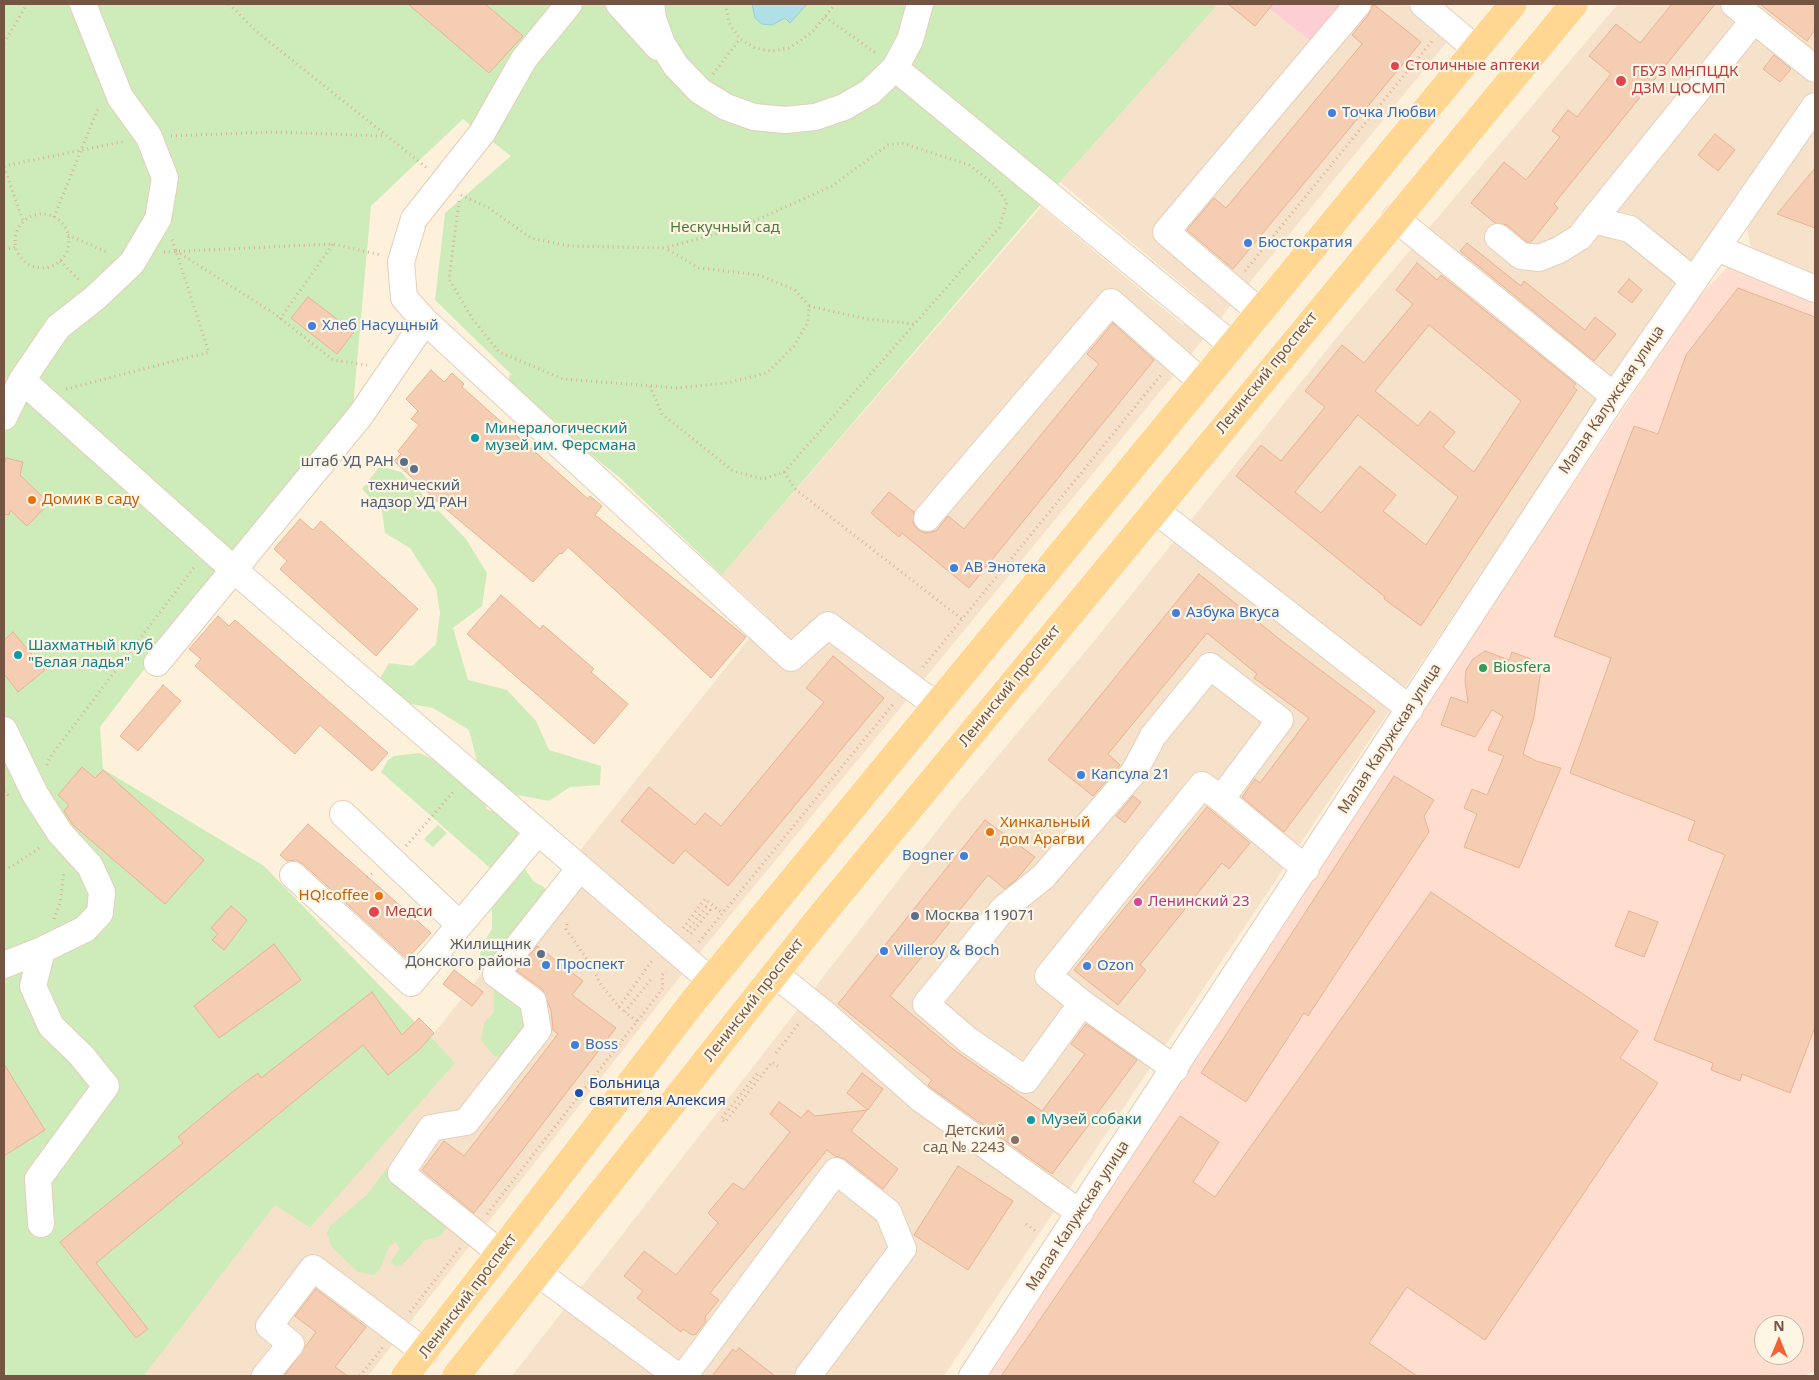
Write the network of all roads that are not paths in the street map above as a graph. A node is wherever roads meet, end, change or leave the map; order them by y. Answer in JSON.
{"nodes":[{"id":1,"x":83,"y":4,"type":"edge"},
{"id":2,"x":569,"y":4,"type":"edge"},
{"id":3,"x":619,"y":4,"type":"edge"},
{"id":4,"x":650,"y":4,"type":"edge"},
{"id":5,"x":920,"y":4,"type":"edge"},
{"id":6,"x":1358,"y":4,"type":"edge"},
{"id":7,"x":1423,"y":4,"type":"edge"},
{"id":8,"x":1513,"y":4,"type":"edge"},
{"id":9,"x":1574,"y":4,"type":"edge"},
{"id":10,"x":1734,"y":4,"type":"edge"},
{"id":11,"x":1754,"y":20,"type":"junction"},
{"id":12,"x":1460,"y":35,"type":"junction"},
{"id":13,"x":676,"y":66,"type":"junction"},
{"id":14,"x":895,"y":68,"type":"junction"},
{"id":15,"x":1815,"y":69,"type":"edge"},
{"id":16,"x":1815,"y":106,"type":"edge"},
{"id":17,"x":1395,"y":218,"type":"junction"},
{"id":18,"x":1593,"y":220,"type":"junction"},
{"id":19,"x":1498,"y":237,"type":"dead end"},
{"id":20,"x":1717,"y":248,"type":"junction"},
{"id":21,"x":1693,"y":280,"type":"junction"},
{"id":22,"x":1815,"y":289,"type":"edge"},
{"id":23,"x":1260,"y":312,"type":"junction"},
{"id":24,"x":425,"y":321,"type":"junction"},
{"id":25,"x":1232,"y":345,"type":"junction"},
{"id":26,"x":22,"y":380,"type":"junction"},
{"id":27,"x":1202,"y":382,"type":"junction"},
{"id":28,"x":1614,"y":396,"type":"junction"},
{"id":29,"x":4,"y":417,"type":"edge"},
{"id":30,"x":1155,"y":510,"type":"junction"},
{"id":31,"x":927,"y":518,"type":"dead end"},
{"id":32,"x":233,"y":569,"type":"junction"},
{"id":33,"x":157,"y":663,"type":"dead end"},
{"id":34,"x":936,"y":705,"type":"junction"},
{"id":35,"x":1410,"y":709,"type":"junction"},
{"id":36,"x":4,"y":730,"type":"edge"},
{"id":37,"x":1221,"y":799,"type":"junction"},
{"id":38,"x":343,"y":814,"type":"dead end"},
{"id":39,"x":538,"y":832,"type":"junction"},
{"id":40,"x":580,"y":868,"type":"junction"},
{"id":41,"x":1306,"y":869,"type":"junction"},
{"id":42,"x":293,"y":874,"type":"dead end"},
{"id":43,"x":460,"y":925,"type":"junction"},
{"id":44,"x":42,"y":950,"type":"junction"},
{"id":45,"x":4,"y":965,"type":"edge"},
{"id":46,"x":775,"y":974,"type":"junction"},
{"id":47,"x":710,"y":980,"type":"junction"},
{"id":48,"x":1082,"y":1003,"type":"junction"},
{"id":49,"x":1175,"y":1069,"type":"junction"},
{"id":50,"x":1080,"y":1213,"type":"junction"},
{"id":51,"x":41,"y":1224,"type":"dead end"},
{"id":52,"x":500,"y":1253,"type":"junction"},
{"id":53,"x":538,"y":1273,"type":"junction"},
{"id":54,"x":425,"y":1352,"type":"junction"},
{"id":55,"x":265,"y":1376,"type":"edge"},
{"id":56,"x":406,"y":1376,"type":"edge"},
{"id":57,"x":456,"y":1376,"type":"edge"},
{"id":58,"x":677,"y":1376,"type":"edge"},
{"id":59,"x":684,"y":1376,"type":"edge"},
{"id":60,"x":808,"y":1376,"type":"edge"},
{"id":61,"x":972,"y":1376,"type":"edge"}],
"edges":[{"from":1,"to":26,"type":"street"},
{"from":2,"to":24,"type":"street","bridge":true},
{"from":3,"to":13,"type":"street"},
{"from":4,"to":13,"type":"street"},
{"from":5,"to":14,"type":"street"},
{"from":6,"to":23,"type":"street"},
{"from":7,"to":12,"type":"street"},
{"from":8,"to":12,"type":"main road","name":"Ленинский проспект"},
{"from":9,"to":17,"type":"main road","name":"Ленинский проспект"},
{"from":10,"to":11,"type":"street"},
{"from":11,"to":15,"type":"street"},
{"from":11,"to":18,"type":"street"},
{"from":12,"to":23,"type":"main road","name":"Ленинский проспект"},
{"from":13,"to":14,"type":"street"},
{"from":14,"to":25,"type":"street"},
{"from":16,"to":20,"type":"street","name":"Малая Калужская улица"},
{"from":17,"to":28,"type":"street"},
{"from":17,"to":30,"type":"main road","name":"Ленинский проспект"},
{"from":18,"to":19,"type":"street"},
{"from":18,"to":21,"type":"street"},
{"from":20,"to":21,"type":"street","name":"Малая Калужская улица"},
{"from":20,"to":22,"type":"street"},
{"from":21,"to":28,"type":"street","name":"Малая Калужская улица"},
{"from":23,"to":25,"type":"main road","name":"Ленинский проспект"},
{"from":24,"to":32,"type":"street"},
{"from":24,"to":34,"type":"street"},
{"from":25,"to":27,"type":"main road","name":"Ленинский проспект"},
{"from":26,"to":29,"type":"street"},
{"from":26,"to":32,"type":"street"},
{"from":27,"to":31,"type":"street"},
{"from":27,"to":34,"type":"main road","name":"Ленинский проспект"},
{"from":28,"to":35,"type":"street","name":"Малая Калужская улица"},
{"from":30,"to":35,"type":"street"},
{"from":30,"to":46,"type":"main road","name":"Ленинский проспект"},
{"from":32,"to":33,"type":"street"},
{"from":32,"to":39,"type":"street"},
{"from":34,"to":47,"type":"main road","name":"Ленинский проспект"},
{"from":35,"to":41,"type":"street","name":"Малая Калужская улица"},
{"from":36,"to":44,"type":"street"},
{"from":37,"to":41,"type":"street"},
{"from":37,"to":48,"type":"street"},
{"from":37,"to":48,"type":"street"},
{"from":38,"to":43,"type":"street"},
{"from":39,"to":40,"type":"street"},
{"from":39,"to":43,"type":"street"},
{"from":40,"to":47,"type":"street"},
{"from":40,"to":52,"type":"street"},
{"from":41,"to":49,"type":"street","name":"Малая Калужская улица"},
{"from":42,"to":43,"type":"street"},
{"from":44,"to":45,"type":"street"},
{"from":44,"to":51,"type":"street"},
{"from":46,"to":50,"type":"street"},
{"from":46,"to":53,"type":"main road","name":"Ленинский проспект"},
{"from":47,"to":52,"type":"main road","name":"Ленинский проспект"},
{"from":48,"to":49,"type":"street"},
{"from":49,"to":50,"type":"street","name":"Малая Калужская улица"},
{"from":50,"to":61,"type":"street","name":"Малая Калужская улица"},
{"from":52,"to":54,"type":"main road","name":"Ленинский проспект"},
{"from":53,"to":57,"type":"main road","name":"Ленинский проспект"},
{"from":53,"to":58,"type":"street"},
{"from":54,"to":55,"type":"street"},
{"from":54,"to":56,"type":"main road","name":"Ленинский проспект"},
{"from":59,"to":60,"type":"street"}]}
